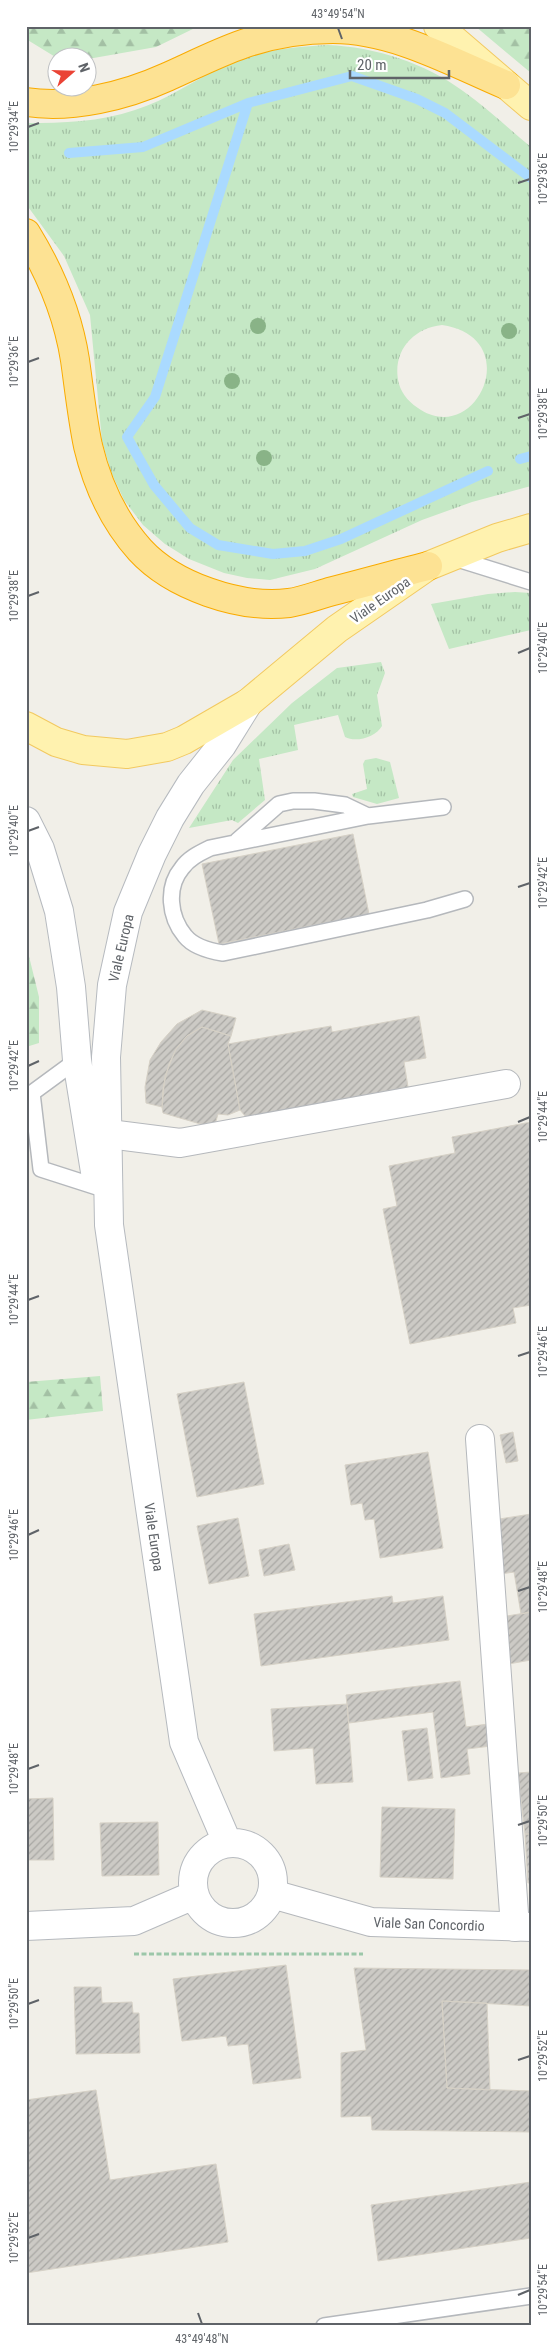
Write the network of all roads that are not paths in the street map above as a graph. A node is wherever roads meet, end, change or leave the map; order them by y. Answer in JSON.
{"nodes":[{"id":1,"x":438,"y":26,"type":"edge"},
{"id":2,"x":506,"y":85,"type":"junction"},
{"id":3,"x":26,"y":102,"type":"edge"},
{"id":4,"x":531,"y":106,"type":"edge"},
{"id":5,"x":26,"y":233,"type":"edge"},
{"id":6,"x":531,"y":528,"type":"edge"},
{"id":7,"x":439,"y":562,"type":"junction"},
{"id":8,"x":531,"y":582,"type":"edge"},
{"id":9,"x":248,"y":703,"type":"junction"},
{"id":10,"x":26,"y":726,"type":"edge"},
{"id":11,"x":443,"y":807,"type":"dead end"},
{"id":12,"x":368,"y":816,"type":"junction"},
{"id":13,"x":26,"y":821,"type":"edge"},
{"id":14,"x":235,"y":843,"type":"junction"},
{"id":15,"x":465,"y":899,"type":"dead end"},
{"id":16,"x":77,"y":1060,"type":"junction"},
{"id":17,"x":506,"y":1084,"type":"dead end"},
{"id":18,"x":109,"y":1134,"type":"junction"},
{"id":19,"x":97,"y":1187,"type":"junction"},
{"id":20,"x":109,"y":1225,"type":"junction"},
{"id":21,"x":480,"y":1439,"type":"dead end"},
{"id":22,"x":227,"y":1842,"type":"junction"},
{"id":23,"x":194,"y":1894,"type":"junction"},
{"id":24,"x":272,"y":1894,"type":"junction"},
{"id":25,"x":26,"y":1926,"type":"edge"},
{"id":26,"x":523,"y":1927,"type":"edge"},
{"id":27,"x":531,"y":2296,"type":"edge"},
{"id":28,"x":324,"y":2326,"type":"edge"}],
"edges":[{"from":1,"to":2,"type":"main road"},
{"from":2,"to":3,"type":"highway"},
{"from":2,"to":4,"type":"main road"},
{"from":5,"to":7,"type":"highway"},
{"from":6,"to":7,"type":"main road","name":"Viale Europa"},
{"from":7,"to":8,"type":"lane"},
{"from":7,"to":9,"type":"main road","name":"Viale Europa"},
{"from":9,"to":10,"type":"main road","name":"Viale Europa"},
{"from":9,"to":18,"type":"main road","name":"Viale Europa"},
{"from":11,"to":12,"type":"lane"},
{"from":12,"to":14,"type":"lane"},
{"from":12,"to":14,"type":"lane"},
{"from":13,"to":16,"type":"main road","name":"Viale Europa"},
{"from":14,"to":15,"type":"lane"},
{"from":16,"to":19,"type":"main road","name":"Viale Europa"},
{"from":16,"to":19,"type":"lane"},
{"from":17,"to":18,"type":"main road"},
{"from":18,"to":20,"type":"main road","name":"Viale Europa"},
{"from":19,"to":20,"type":"main road","name":"Viale Europa"},
{"from":20,"to":22,"type":"main road","name":"Viale Europa"},
{"from":21,"to":26,"type":"main road"},
{"from":22,"to":23,"type":"main road"},
{"from":22,"to":24,"type":"main road"},
{"from":23,"to":24,"type":"main road"},
{"from":23,"to":25,"type":"main road"},
{"from":24,"to":26,"type":"main road","name":"Viale San Concordio"},
{"from":27,"to":28,"type":"lane"}]}
